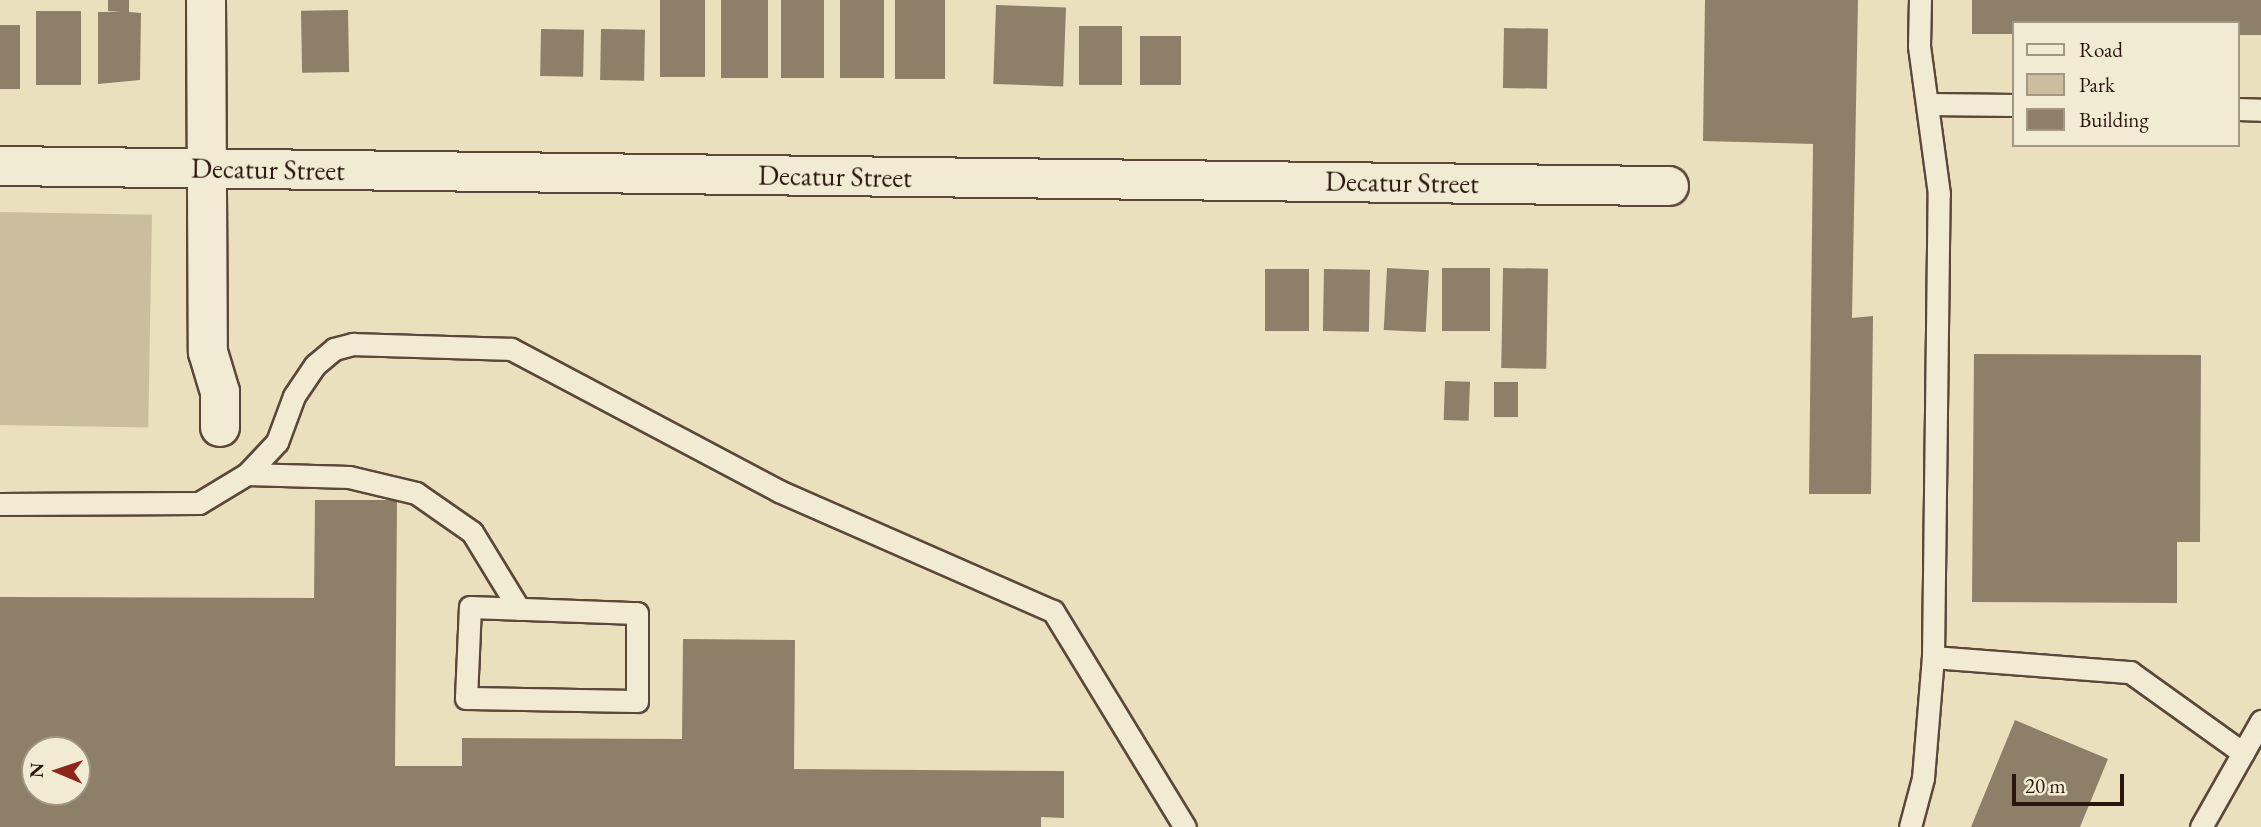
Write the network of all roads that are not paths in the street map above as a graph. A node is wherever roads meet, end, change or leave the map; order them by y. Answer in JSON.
{"nodes":[{"id":1,"x":206,"y":0,"type":"edge"},
{"id":2,"x":1920,"y":0,"type":"edge"},
{"id":3,"x":1927,"y":104,"type":"junction"},
{"id":4,"x":2012,"y":105,"type":"edge"},
{"id":5,"x":2240,"y":109,"type":"edge"},
{"id":6,"x":2261,"y":110,"type":"edge"},
{"id":7,"x":0,"y":166,"type":"edge"},
{"id":8,"x":207,"y":168,"type":"junction"},
{"id":9,"x":1670,"y":186,"type":"dead end"},
{"id":10,"x":220,"y":427,"type":"dead end"},
{"id":11,"x":247,"y":474,"type":"junction"},
{"id":12,"x":0,"y":504,"type":"edge"},
{"id":13,"x":519,"y":609,"type":"junction"},
{"id":14,"x":1933,"y":657,"type":"junction"},
{"id":15,"x":2261,"y":722,"type":"edge"},
{"id":16,"x":2244,"y":752,"type":"junction"},
{"id":17,"x":1185,"y":827,"type":"edge"},
{"id":18,"x":1910,"y":827,"type":"edge"},
{"id":19,"x":2201,"y":827,"type":"edge"}],
"edges":[{"from":1,"to":8,"type":"street"},
{"from":2,"to":3,"type":"lane"},
{"from":3,"to":4,"type":"lane"},
{"from":3,"to":14,"type":"lane"},
{"from":5,"to":6,"type":"lane"},
{"from":7,"to":8,"type":"street","name":"Decatur Street"},
{"from":8,"to":9,"type":"street","name":"Decatur Street"},
{"from":8,"to":10,"type":"street"},
{"from":11,"to":12,"type":"lane"},
{"from":11,"to":13,"type":"lane"},
{"from":11,"to":17,"type":"lane"},
{"from":13,"to":13,"type":"lane"},
{"from":14,"to":16,"type":"lane"},
{"from":14,"to":18,"type":"lane"},
{"from":15,"to":16,"type":"lane"},
{"from":16,"to":19,"type":"lane"}]}
